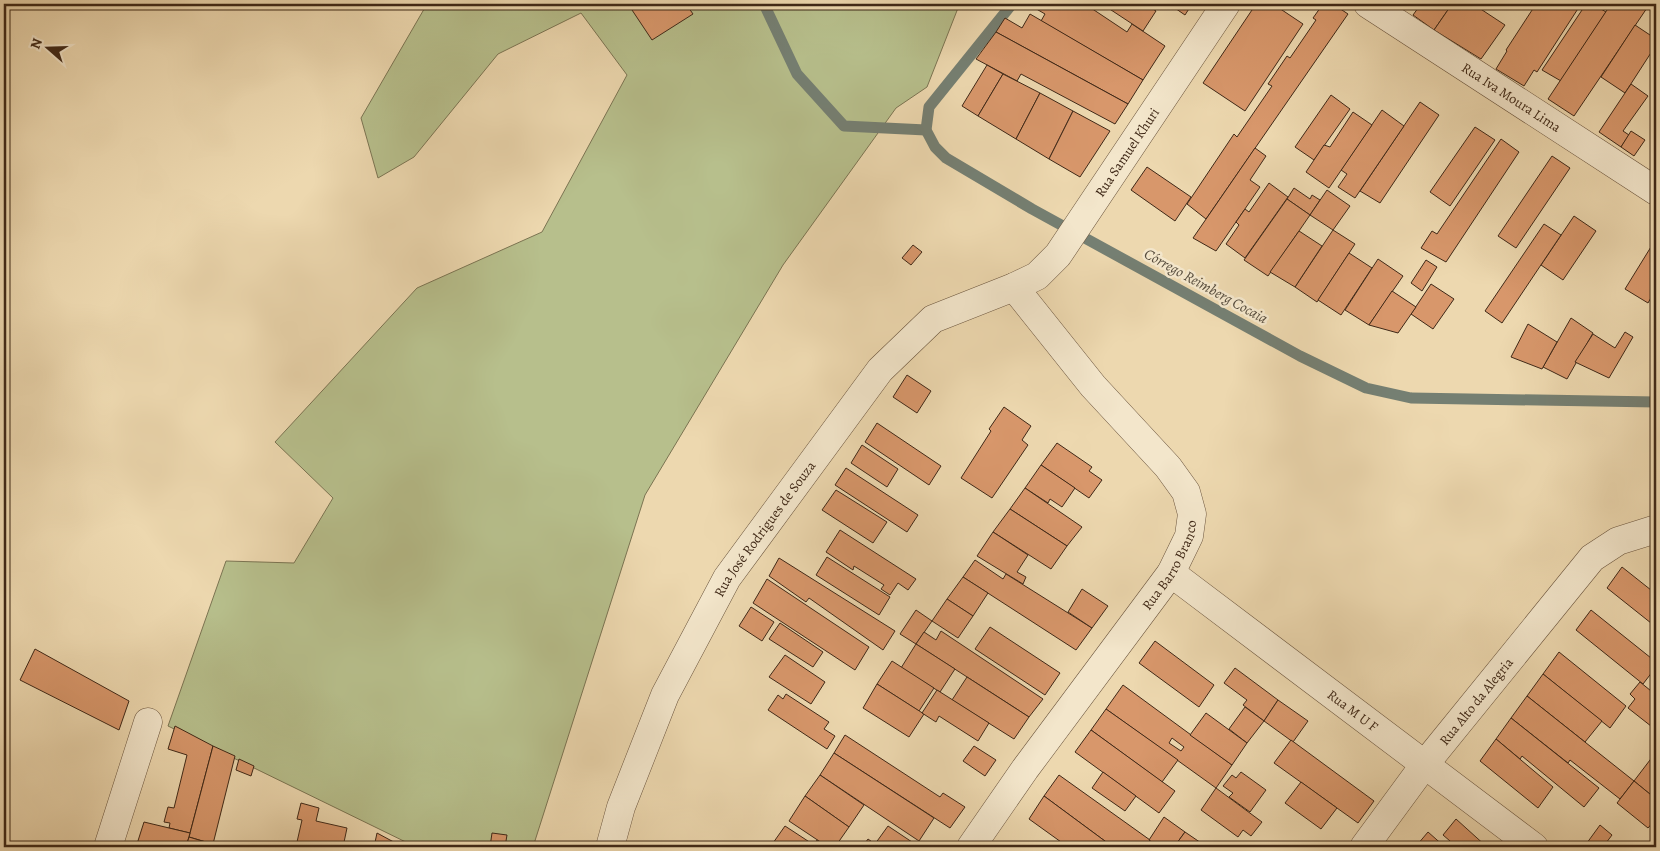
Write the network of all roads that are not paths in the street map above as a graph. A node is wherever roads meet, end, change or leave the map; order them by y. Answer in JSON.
{"nodes":[{"id":1,"x":1226,"y":4,"type":"edge"},
{"id":2,"x":1368,"y":4,"type":"edge"},
{"id":3,"x":1656,"y":190,"type":"edge"},
{"id":4,"x":1014,"y":287,"type":"junction"},
{"id":5,"x":1656,"y":529,"type":"edge"},
{"id":6,"x":1171,"y":573,"type":"junction"},
{"id":7,"x":148,"y":722,"type":"dead end"},
{"id":8,"x":1424,"y":764,"type":"junction"},
{"id":9,"x":108,"y":847,"type":"edge"},
{"id":10,"x":610,"y":847,"type":"edge"},
{"id":11,"x":971,"y":847,"type":"edge"},
{"id":12,"x":1364,"y":847,"type":"edge"},
{"id":13,"x":1534,"y":847,"type":"edge"}],
"edges":[{"from":1,"to":4,"type":"street","name":"Rua Samuel Khuri"},
{"from":2,"to":3,"type":"street","name":"Rua Iva Moura Lima"},
{"from":4,"to":6,"type":"street","name":"Rua Barro Branco"},
{"from":4,"to":10,"type":"street","name":"Rua José Rodrigues de Souza"},
{"from":5,"to":8,"type":"street","name":"Rua Alto da Alegria"},
{"from":6,"to":8,"type":"street","name":"Rua M U F"},
{"from":6,"to":11,"type":"street","name":"Rua Barro Branco"},
{"from":7,"to":9,"type":"street"},
{"from":8,"to":12,"type":"street","name":"Rua Alto da Alegria"},
{"from":8,"to":13,"type":"street","name":"Rua M U F"}]}
